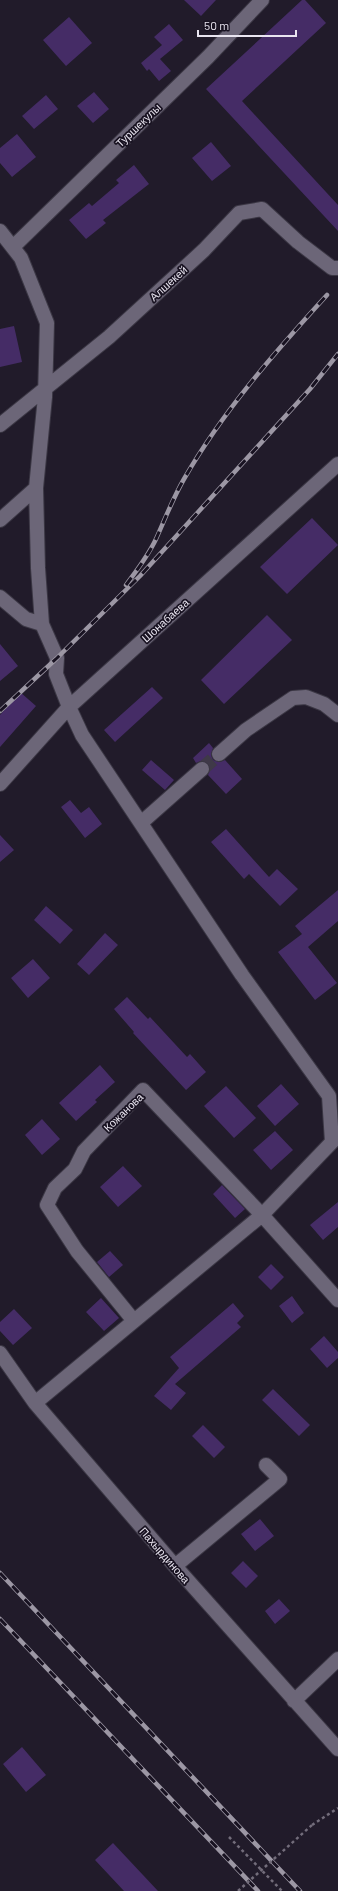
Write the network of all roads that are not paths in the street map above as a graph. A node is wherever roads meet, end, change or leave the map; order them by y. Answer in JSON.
{"nodes":[{"id":1,"x":262,"y":0,"type":"edge"},
{"id":2,"x":0,"y":231,"type":"edge"},
{"id":3,"x":12,"y":247,"type":"junction"},
{"id":4,"x":338,"y":268,"type":"edge"},
{"id":5,"x":45,"y":390,"type":"junction"},
{"id":6,"x":0,"y":425,"type":"edge"},
{"id":7,"x":338,"y":464,"type":"edge"},
{"id":8,"x":36,"y":488,"type":"junction"},
{"id":9,"x":0,"y":520,"type":"edge"},
{"id":10,"x":0,"y":597,"type":"edge"},
{"id":11,"x":42,"y":624,"type":"junction"},
{"id":12,"x":69,"y":707,"type":"junction"},
{"id":13,"x":338,"y":714,"type":"edge"},
{"id":14,"x":219,"y":754,"type":"tunnel mouth"},
{"id":15,"x":202,"y":769,"type":"tunnel mouth"},
{"id":16,"x":0,"y":784,"type":"edge"},
{"id":17,"x":141,"y":823,"type":"junction"},
{"id":18,"x":333,"y":1094,"type":"edge"},
{"id":19,"x":262,"y":1215,"type":"junction"},
{"id":20,"x":338,"y":1300,"type":"edge"},
{"id":21,"x":134,"y":1321,"type":"junction"},
{"id":22,"x":0,"y":1354,"type":"edge"},
{"id":23,"x":35,"y":1403,"type":"junction"},
{"id":24,"x":266,"y":1465,"type":"dead end"},
{"id":25,"x":175,"y":1566,"type":"junction"},
{"id":26,"x":338,"y":1659,"type":"edge"},
{"id":27,"x":294,"y":1701,"type":"junction"},
{"id":28,"x":338,"y":1749,"type":"edge"}],
"edges":[{"from":1,"to":3,"type":"street","name":"Туршекулы"},
{"from":2,"to":3,"type":"street"},
{"from":3,"to":5,"type":"street"},
{"from":4,"to":5,"type":"street","name":"Алшекей"},
{"from":5,"to":6,"type":"street","name":"Алшекей"},
{"from":5,"to":8,"type":"street"},
{"from":7,"to":12,"type":"street","name":"Шонабаева"},
{"from":8,"to":9,"type":"street"},
{"from":8,"to":11,"type":"street"},
{"from":10,"to":11,"type":"street"},
{"from":11,"to":12,"type":"street"},
{"from":12,"to":16,"type":"street","name":"Шонабаева"},
{"from":12,"to":17,"type":"street"},
{"from":13,"to":14,"type":"street"},
{"from":15,"to":17,"type":"street"},
{"from":17,"to":18,"type":"street"},
{"from":18,"to":19,"type":"street"},
{"from":19,"to":20,"type":"street","name":"Кожанова"},
{"from":19,"to":21,"type":"street"},
{"from":19,"to":21,"type":"street","name":"Кожанова"},
{"from":21,"to":23,"type":"street"},
{"from":22,"to":23,"type":"street","name":"Пахырдинова"},
{"from":23,"to":25,"type":"street","name":"Пахырдинова"},
{"from":24,"to":25,"type":"street"},
{"from":25,"to":27,"type":"street","name":"Пахырдинова"},
{"from":26,"to":27,"type":"street"},
{"from":27,"to":28,"type":"street","name":"Пахырдинова"}]}
